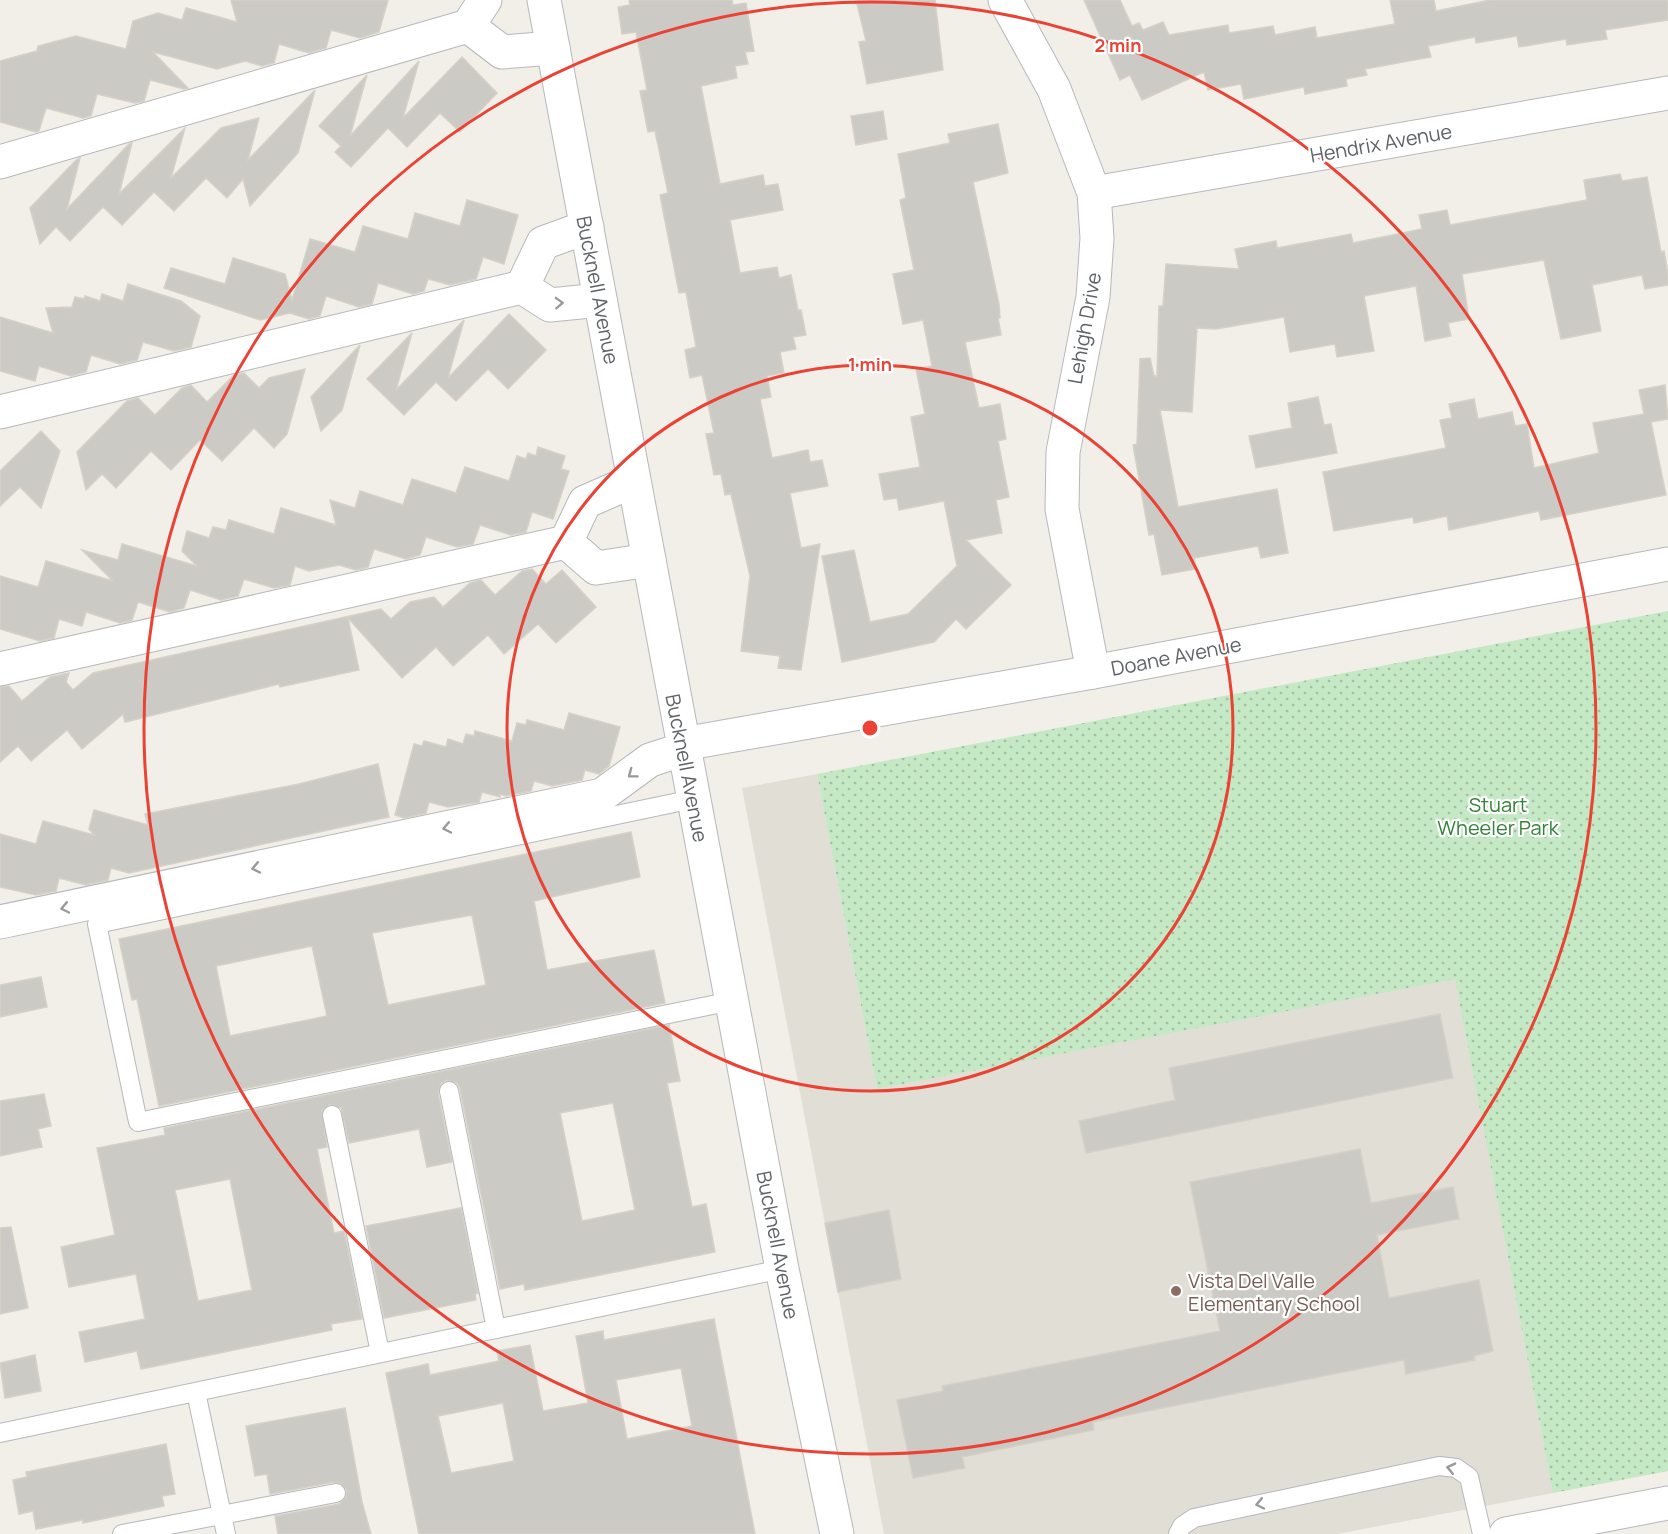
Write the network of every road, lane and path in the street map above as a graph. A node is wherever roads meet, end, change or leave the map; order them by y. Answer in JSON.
{"nodes":[{"id":1,"x":544,"y":0,"type":"edge"},
{"id":2,"x":1005,"y":0,"type":"edge"},
{"id":3,"x":476,"y":13,"type":"edge"},
{"id":4,"x":553,"y":48,"type":"junction"},
{"id":5,"x":1668,"y":93,"type":"edge"},
{"id":6,"x":0,"y":162,"type":"edge"},
{"id":7,"x":1094,"y":193,"type":"junction"},
{"id":8,"x":586,"y":227,"type":"junction"},
{"id":9,"x":522,"y":286,"type":"junction"},
{"id":10,"x":600,"y":300,"type":"junction"},
{"id":11,"x":0,"y":412,"type":"edge"},
{"id":12,"x":633,"y":481,"type":"junction"},
{"id":13,"x":566,"y":542,"type":"junction"},
{"id":14,"x":649,"y":560,"type":"junction"},
{"id":15,"x":1668,"y":564,"type":"edge"},
{"id":16,"x":0,"y":669,"type":"edge"},
{"id":17,"x":1093,"y":672,"type":"junction"},
{"id":18,"x":683,"y":746,"type":"junction"},
{"id":19,"x":693,"y":799,"type":"junction"},
{"id":20,"x":0,"y":922,"type":"edge"},
{"id":21,"x":732,"y":1000,"type":"junction"},
{"id":22,"x":449,"y":1091,"type":"dead end"},
{"id":23,"x":332,"y":1115,"type":"dead end"},
{"id":24,"x":782,"y":1269,"type":"junction"},
{"id":25,"x":496,"y":1329,"type":"junction"},
{"id":26,"x":380,"y":1353,"type":"junction"},
{"id":27,"x":196,"y":1392,"type":"junction"},
{"id":28,"x":0,"y":1433,"type":"edge"},
{"id":29,"x":336,"y":1493,"type":"dead end"},
{"id":30,"x":1668,"y":1503,"type":"edge"},
{"id":31,"x":222,"y":1515,"type":"junction"},
{"id":32,"x":122,"y":1534,"type":"edge"},
{"id":33,"x":226,"y":1534,"type":"edge"},
{"id":34,"x":837,"y":1534,"type":"edge"},
{"id":35,"x":1178,"y":1534,"type":"edge"},
{"id":36,"x":1482,"y":1534,"type":"edge"},
{"id":37,"x":1506,"y":1534,"type":"edge"}],
"edges":[{"from":1,"to":4,"type":"street","name":"Bucknell Avenue"},
{"from":2,"to":7,"type":"street","name":"Lehigh Drive"},
{"from":3,"to":4,"type":"street"},
{"from":3,"to":6,"type":"street"},
{"from":4,"to":8,"type":"street","name":"Bucknell Avenue"},
{"from":5,"to":7,"type":"street","name":"Hendrix Avenue"},
{"from":7,"to":17,"type":"street","name":"Lehigh Drive"},
{"from":8,"to":9,"type":"street"},
{"from":8,"to":10,"type":"street","name":"Bucknell Avenue"},
{"from":9,"to":10,"type":"street","one_way":true},
{"from":9,"to":11,"type":"street"},
{"from":10,"to":12,"type":"street","name":"Bucknell Avenue"},
{"from":12,"to":13,"type":"street"},
{"from":12,"to":14,"type":"street","name":"Bucknell Avenue"},
{"from":13,"to":14,"type":"street"},
{"from":13,"to":16,"type":"street"},
{"from":14,"to":18,"type":"street","name":"Bucknell Avenue"},
{"from":15,"to":17,"type":"street","name":"Doane Avenue"},
{"from":17,"to":18,"type":"street","name":"Doane Avenue"},
{"from":18,"to":19,"type":"street","name":"Bucknell Avenue"},
{"from":18,"to":20,"type":"street","name":"Doane Avenue","one_way":true},
{"from":19,"to":21,"type":"street","name":"Bucknell Avenue"},
{"from":19,"to":21,"type":"lane"},
{"from":21,"to":24,"type":"street","name":"Bucknell Avenue"},
{"from":22,"to":25,"type":"lane"},
{"from":23,"to":26,"type":"lane"},
{"from":24,"to":25,"type":"lane"},
{"from":24,"to":34,"type":"street","name":"Bucknell Avenue"},
{"from":25,"to":26,"type":"lane"},
{"from":26,"to":27,"type":"lane"},
{"from":27,"to":28,"type":"lane"},
{"from":27,"to":31,"type":"lane"},
{"from":29,"to":31,"type":"lane"},
{"from":30,"to":37,"type":"street"},
{"from":31,"to":32,"type":"lane"},
{"from":31,"to":33,"type":"lane"},
{"from":36,"to":35,"type":"lane","one_way":true}]}
